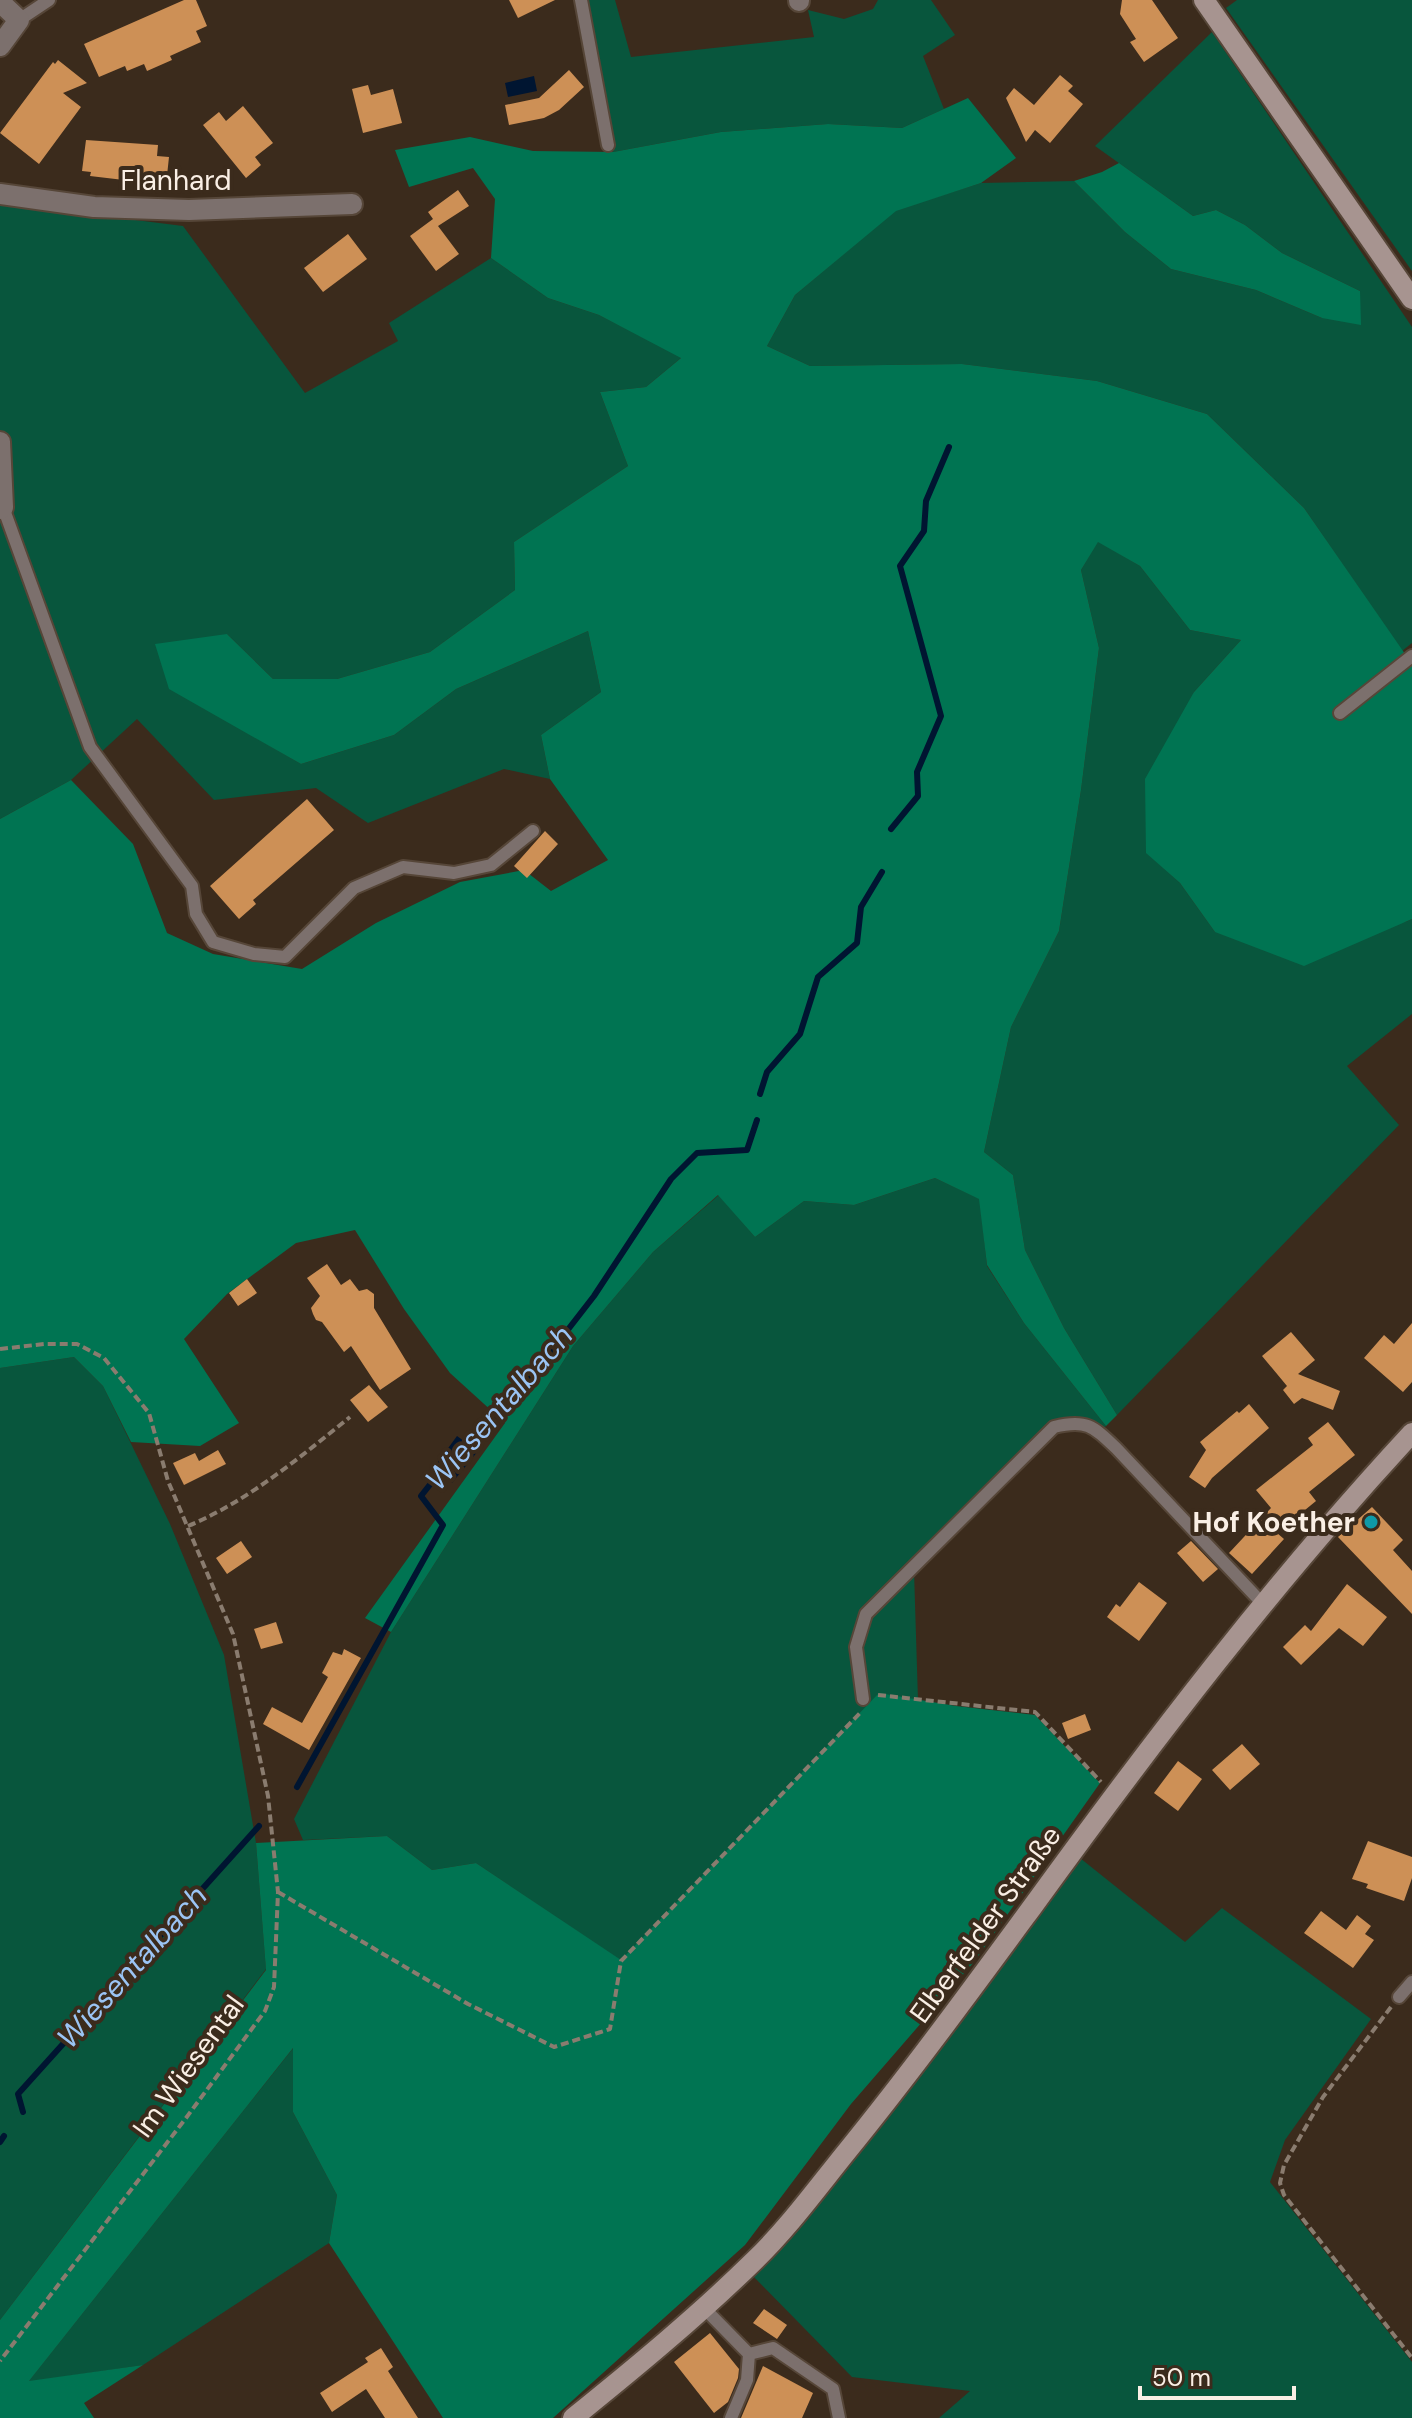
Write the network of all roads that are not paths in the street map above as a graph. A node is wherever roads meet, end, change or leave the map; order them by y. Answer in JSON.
{"nodes":[{"id":1,"x":49,"y":0,"type":"edge"},
{"id":2,"x":581,"y":0,"type":"edge"},
{"id":3,"x":1204,"y":0,"type":"edge"},
{"id":4,"x":0,"y":2,"type":"edge"},
{"id":5,"x":19,"y":20,"type":"junction"},
{"id":6,"x":0,"y":46,"type":"edge"},
{"id":7,"x":608,"y":145,"type":"dead end"},
{"id":8,"x":0,"y":194,"type":"edge"},
{"id":9,"x":352,"y":204,"type":"dead end"},
{"id":10,"x":1412,"y":299,"type":"edge"},
{"id":11,"x":0,"y":442,"type":"edge"},
{"id":12,"x":1,"y":508,"type":"edge"},
{"id":13,"x":1412,"y":656,"type":"edge"},
{"id":14,"x":1340,"y":713,"type":"dead end"},
{"id":15,"x":533,"y":831,"type":"dead end"},
{"id":16,"x":1412,"y":1433,"type":"edge"},
{"id":17,"x":1262,"y":1603,"type":"junction"},
{"id":18,"x":863,"y":1699,"type":"dead end"},
{"id":19,"x":1412,"y":1982,"type":"edge"},
{"id":20,"x":1399,"y":1997,"type":"road end"},
{"id":21,"x":703,"y":2307,"type":"junction"},
{"id":22,"x":749,"y":2354,"type":"junction"},
{"id":23,"x":573,"y":2418,"type":"edge"},
{"id":24,"x":731,"y":2418,"type":"edge"},
{"id":25,"x":839,"y":2418,"type":"edge"}],
"edges":[{"from":1,"to":5,"type":"lane"},
{"from":2,"to":7,"type":"lane"},
{"from":3,"to":10,"type":"main road"},
{"from":4,"to":5,"type":"street"},
{"from":5,"to":6,"type":"street"},
{"from":8,"to":9,"type":"street","name":"Flanhard"},
{"from":11,"to":12,"type":"street"},
{"from":12,"to":15,"type":"lane"},
{"from":13,"to":14,"type":"lane"},
{"from":16,"to":17,"type":"main road","name":"Elberfelder Straße"},
{"from":17,"to":18,"type":"lane"},
{"from":17,"to":21,"type":"main road","name":"Elberfelder Straße"},
{"from":19,"to":20,"type":"lane"},
{"from":21,"to":22,"type":"lane"},
{"from":21,"to":23,"type":"main road","name":"Elberfelder Straße"},
{"from":22,"to":24,"type":"lane"},
{"from":22,"to":25,"type":"lane"}]}
